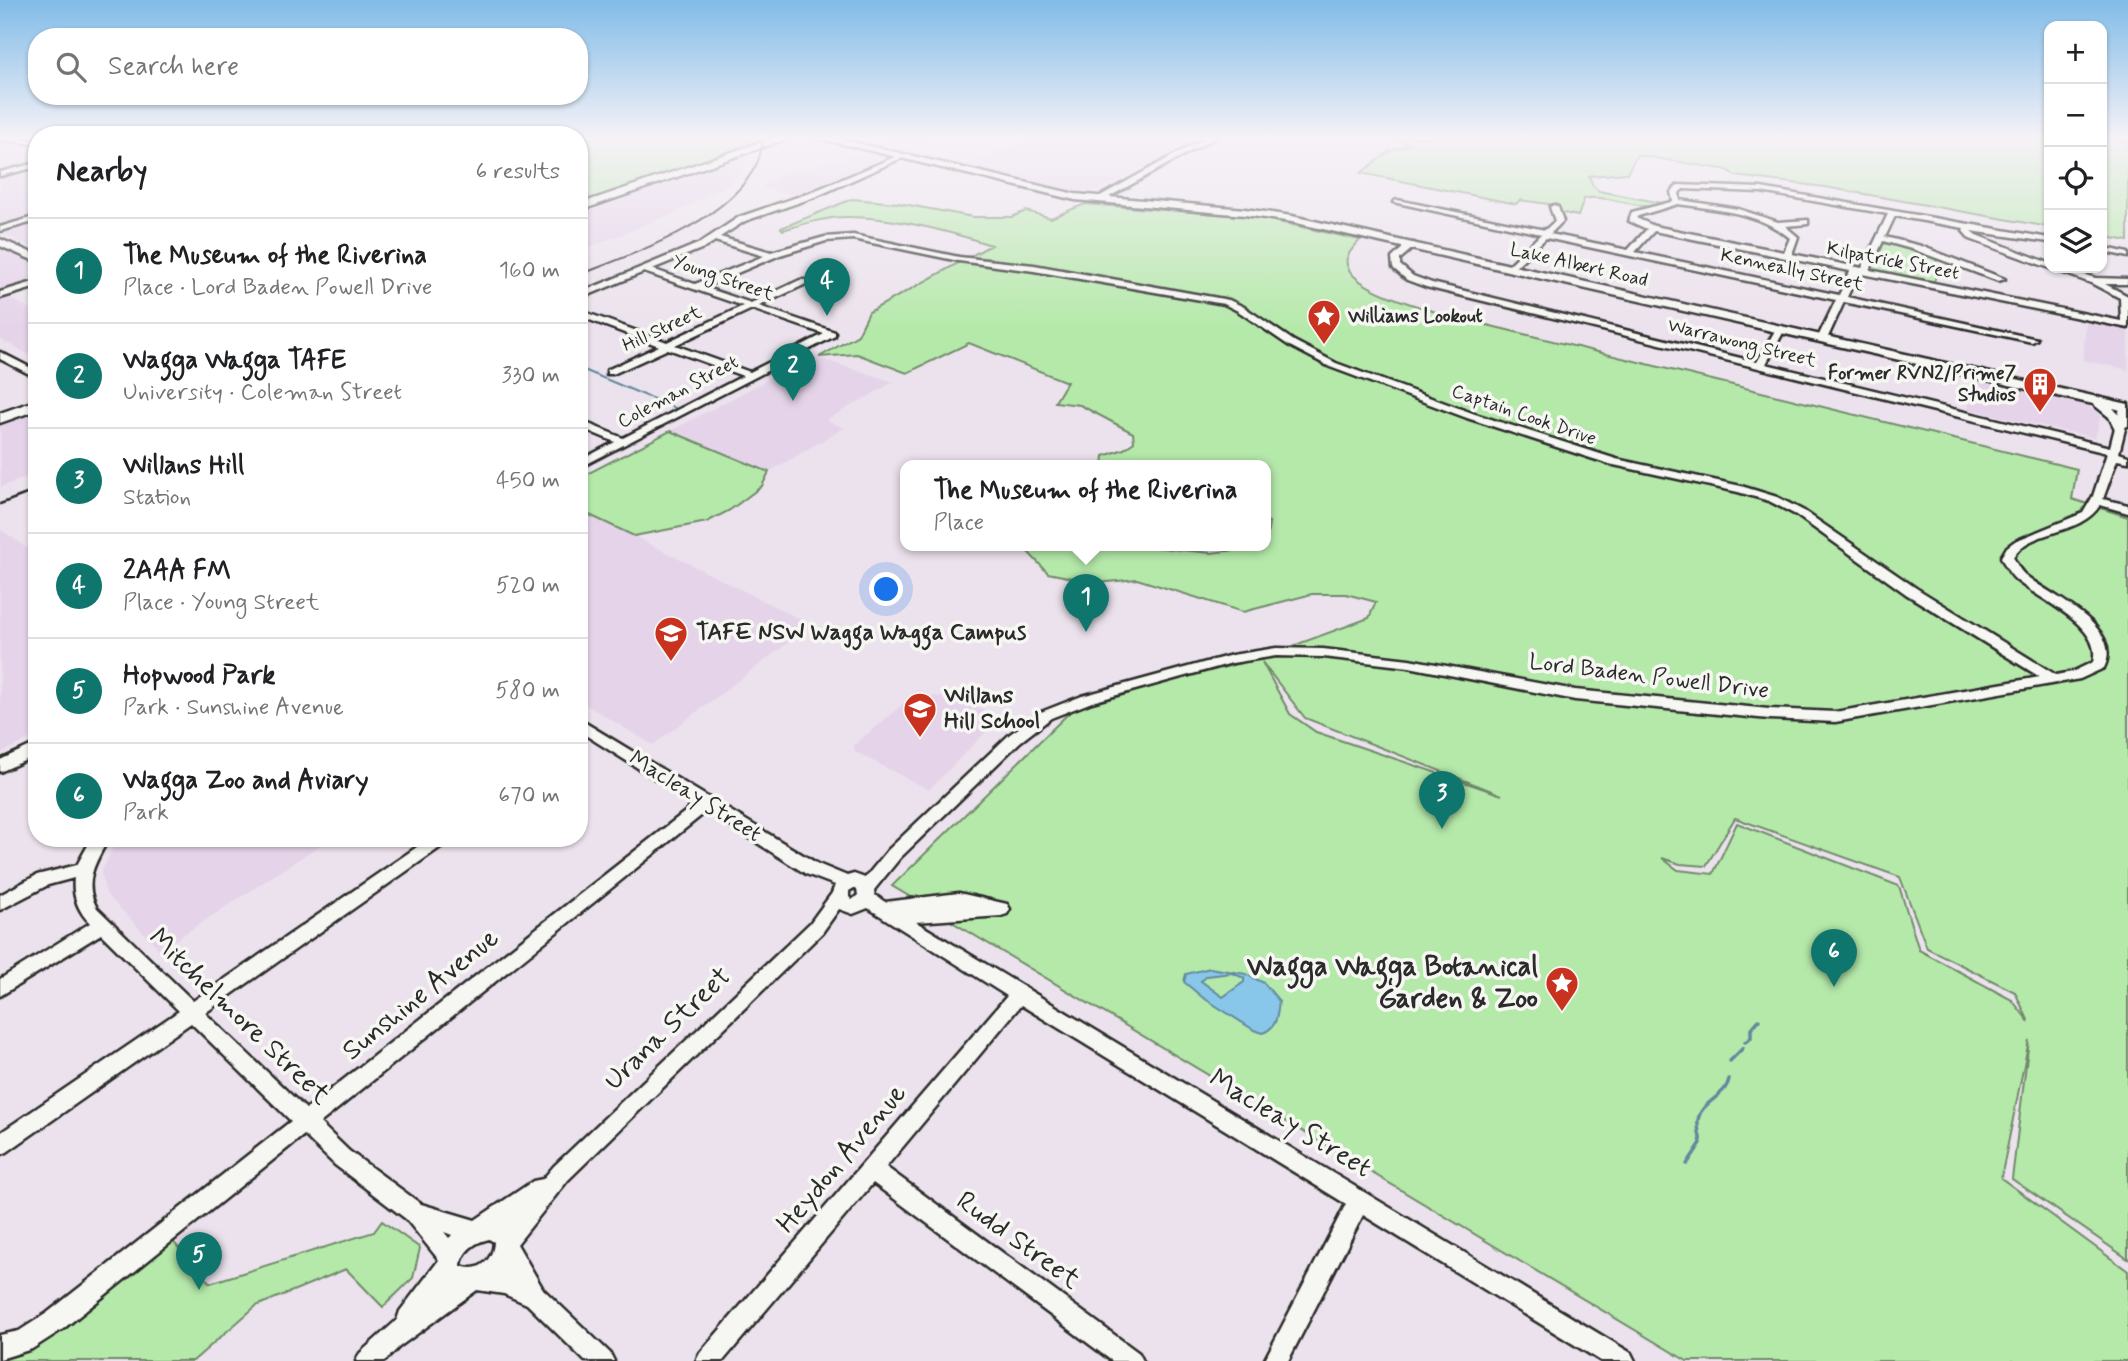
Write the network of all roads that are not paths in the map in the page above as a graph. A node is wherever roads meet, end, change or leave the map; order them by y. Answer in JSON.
{"nodes":[{"id":1,"x":797,"y":201,"type":"edge"},
{"id":2,"x":1103,"y":201,"type":"edge"},
{"id":3,"x":1819,"y":201,"type":"edge"},
{"id":4,"x":1397,"y":202,"type":"dead end"},
{"id":5,"x":1677,"y":202,"type":"joint"},
{"id":6,"x":1554,"y":207,"type":"dead end"},
{"id":7,"x":1893,"y":212,"type":"junction"},
{"id":8,"x":28,"y":220,"type":"edge"},
{"id":9,"x":1805,"y":222,"type":"dead end"},
{"id":10,"x":1776,"y":225,"type":"junction"},
{"id":11,"x":1969,"y":225,"type":"junction"},
{"id":12,"x":0,"y":228,"type":"edge"},
{"id":13,"x":1652,"y":228,"type":"junction"},
{"id":14,"x":1716,"y":232,"type":"dead end"},
{"id":15,"x":1546,"y":234,"type":"junction"},
{"id":16,"x":714,"y":238,"type":"junction"},
{"id":17,"x":1880,"y":238,"type":"junction"},
{"id":18,"x":2044,"y":239,"type":"edge"},
{"id":19,"x":1710,"y":240,"type":"junction"},
{"id":20,"x":0,"y":242,"type":"edge"},
{"id":21,"x":1411,"y":245,"type":"junction"},
{"id":22,"x":2107,"y":250,"type":"edge"},
{"id":23,"x":1629,"y":254,"type":"junction"},
{"id":24,"x":28,"y":255,"type":"edge"},
{"id":25,"x":771,"y":255,"type":"junction"},
{"id":26,"x":2128,"y":255,"type":"edge"},
{"id":27,"x":1787,"y":256,"type":"junction"},
{"id":28,"x":2044,"y":264,"type":"edge"},
{"id":29,"x":1511,"y":268,"type":"junction"},
{"id":30,"x":643,"y":269,"type":"junction"},
{"id":31,"x":1860,"y":271,"type":"junction"},
{"id":32,"x":2070,"y":273,"type":"edge"},
{"id":33,"x":2001,"y":279,"type":"dead end"},
{"id":34,"x":2094,"y":281,"type":"junction"},
{"id":35,"x":2127,"y":281,"type":"edge"},
{"id":36,"x":803,"y":282,"type":"dead end"},
{"id":37,"x":28,"y":287,"type":"edge"},
{"id":38,"x":696,"y":287,"type":"junction"},
{"id":39,"x":588,"y":292,"type":"edge"},
{"id":40,"x":0,"y":295,"type":"edge"},
{"id":41,"x":1842,"y":299,"type":"junction"},
{"id":42,"x":752,"y":306,"type":"junction"},
{"id":43,"x":588,"y":316,"type":"edge"},
{"id":44,"x":2127,"y":325,"type":"edge"},
{"id":45,"x":1780,"y":329,"type":"junction"},
{"id":46,"x":832,"y":334,"type":"joint"},
{"id":47,"x":1822,"y":339,"type":"junction"},
{"id":48,"x":2032,"y":339,"type":"dead end"},
{"id":49,"x":0,"y":345,"type":"edge"},
{"id":50,"x":667,"y":345,"type":"junction"},
{"id":51,"x":14,"y":353,"type":"junction"},
{"id":52,"x":1,"y":356,"type":"edge"},
{"id":53,"x":28,"y":360,"type":"edge"},
{"id":54,"x":1760,"y":365,"type":"junction"},
{"id":55,"x":28,"y":366,"type":"edge"},
{"id":56,"x":21,"y":367,"type":"junction"},
{"id":57,"x":28,"y":370,"type":"edge"},
{"id":58,"x":611,"y":372,"type":"dead end"},
{"id":59,"x":751,"y":376,"type":"junction"},
{"id":60,"x":2080,"y":397,"type":"junction"},
{"id":61,"x":28,"y":406,"type":"edge"},
{"id":62,"x":2125,"y":415,"type":"edge"},
{"id":63,"x":0,"y":416,"type":"edge"},
{"id":64,"x":588,"y":427,"type":"edge"},
{"id":65,"x":624,"y":442,"type":"junction"},
{"id":66,"x":2112,"y":453,"type":"junction"},
{"id":67,"x":2128,"y":459,"type":"edge"},
{"id":68,"x":588,"y":460,"type":"edge"},
{"id":69,"x":2097,"y":501,"type":"junction"},
{"id":70,"x":2128,"y":509,"type":"edge"},
{"id":71,"x":2054,"y":680,"type":"junction"},
{"id":72,"x":588,"y":735,"type":"edge"},
{"id":73,"x":28,"y":753,"type":"edge"},
{"id":74,"x":0,"y":767,"type":"edge"},
{"id":75,"x":705,"y":804,"type":"junction"},
{"id":76,"x":95,"y":847,"type":"edge"},
{"id":77,"x":429,"y":847,"type":"edge"},
{"id":78,"x":81,"y":870,"type":"junction"},
{"id":79,"x":852,"y":894,"type":"junction"},
{"id":80,"x":0,"y":903,"type":"edge"},
{"id":81,"x":883,"y":909,"type":"junction"},
{"id":82,"x":899,"y":920,"type":"junction"},
{"id":83,"x":102,"y":925,"type":"junction"},
{"id":84,"x":926,"y":938,"type":"junction"},
{"id":85,"x":0,"y":988,"type":"edge"},
{"id":86,"x":1019,"y":995,"type":"junction"},
{"id":87,"x":191,"y":1012,"type":"junction"},
{"id":88,"x":305,"y":1123,"type":"junction"},
{"id":89,"x":0,"y":1144,"type":"edge"},
{"id":90,"x":870,"y":1168,"type":"junction"},
{"id":91,"x":561,"y":1173,"type":"junction"},
{"id":92,"x":1359,"y":1201,"type":"junction"},
{"id":93,"x":414,"y":1212,"type":"junction"},
{"id":94,"x":478,"y":1230,"type":"junction"},
{"id":95,"x":506,"y":1243,"type":"junction"},
{"id":96,"x":451,"y":1261,"type":"junction"},
{"id":97,"x":473,"y":1281,"type":"junction"},
{"id":98,"x":535,"y":1297,"type":"junction"},
{"id":99,"x":391,"y":1339,"type":"junction"},
{"id":100,"x":0,"y":1347,"type":"edge"},
{"id":101,"x":368,"y":1361,"type":"edge"},
{"id":102,"x":603,"y":1361,"type":"edge"},
{"id":103,"x":708,"y":1361,"type":"edge"},
{"id":104,"x":1132,"y":1361,"type":"edge"},
{"id":105,"x":1276,"y":1361,"type":"edge"},
{"id":106,"x":1623,"y":1361,"type":"edge"}],
"edges":[{"from":1,"to":16,"type":"street"},
{"from":2,"to":21,"type":"main road","name":"Lake Albert Road"},
{"from":3,"to":7,"type":"street"},
{"from":4,"to":15,"type":"street","name":"Kenneally Street"},
{"from":5,"to":10,"type":"street"},
{"from":5,"to":13,"type":"street"},
{"from":6,"to":15,"type":"street"},
{"from":7,"to":11,"type":"street"},
{"from":7,"to":17,"type":"street"},
{"from":8,"to":12,"type":"street"},
{"from":9,"to":10,"type":"street"},
{"from":10,"to":27,"type":"street"},
{"from":11,"to":18,"type":"street"},
{"from":11,"to":28,"type":"street"},
{"from":13,"to":19,"type":"street","name":"Kilpatrick Street"},
{"from":13,"to":23,"type":"street"},
{"from":14,"to":19,"type":"street"},
{"from":15,"to":23,"type":"street","name":"Kenneally Street"},
{"from":15,"to":29,"type":"street"},
{"from":16,"to":25,"type":"street"},
{"from":16,"to":30,"type":"street"},
{"from":17,"to":31,"type":"street"},
{"from":17,"to":33,"type":"street"},
{"from":19,"to":27,"type":"street","name":"Kilpatrick Street"},
{"from":20,"to":24,"type":"main road"},
{"from":21,"to":29,"type":"main road","name":"Lake Albert Road"},
{"from":21,"to":54,"type":"street","name":"Warrawong Street"},
{"from":22,"to":26,"type":"street"},
{"from":23,"to":41,"type":"street","name":"Kenneally Street"},
{"from":25,"to":38,"type":"street","name":"Captain Cook Drive"},
{"from":25,"to":71,"type":"street","name":"Captain Cook Drive"},
{"from":27,"to":31,"type":"street","name":"Kilpatrick Street"},
{"from":29,"to":45,"type":"main road","name":"Lake Albert Road"},
{"from":30,"to":38,"type":"street","name":"Young Street"},
{"from":30,"to":39,"type":"street"},
{"from":31,"to":41,"type":"street"},
{"from":31,"to":44,"type":"street","name":"Kilpatrick Street"},
{"from":32,"to":34,"type":"street"},
{"from":34,"to":35,"type":"street"},
{"from":34,"to":44,"type":"street"},
{"from":36,"to":42,"type":"street","name":"Hill Street"},
{"from":37,"to":40,"type":"street"},
{"from":38,"to":42,"type":"street","name":"Young Street"},
{"from":41,"to":47,"type":"street"},
{"from":41,"to":48,"type":"street","name":"Kenneally Street"},
{"from":42,"to":46,"type":"street","name":"Young Street"},
{"from":42,"to":50,"type":"street","name":"Hill Street"},
{"from":43,"to":50,"type":"street"},
{"from":45,"to":47,"type":"main road","name":"Lake Albert Road"},
{"from":45,"to":54,"type":"street"},
{"from":46,"to":59,"type":"street","name":"Coleman Street"},
{"from":47,"to":60,"type":"main road","name":"Lake Albert Road"},
{"from":49,"to":51,"type":"street"},
{"from":50,"to":58,"type":"street","name":"Hill Street"},
{"from":50,"to":59,"type":"street"},
{"from":51,"to":52,"type":"street"},
{"from":51,"to":53,"type":"street"},
{"from":52,"to":56,"type":"street"},
{"from":54,"to":66,"type":"street","name":"Warrawong Street"},
{"from":55,"to":56,"type":"street"},
{"from":56,"to":57,"type":"street"},
{"from":59,"to":65,"type":"street","name":"Coleman Street"},
{"from":60,"to":62,"type":"main road","name":"Lake Albert Road"},
{"from":60,"to":62,"type":"main road"},
{"from":61,"to":63,"type":"highway"},
{"from":62,"to":66,"type":"street"},
{"from":64,"to":65,"type":"street"},
{"from":65,"to":68,"type":"street","name":"Coleman Street"},
{"from":66,"to":67,"type":"street","name":"Warrawong Street"},
{"from":66,"to":69,"type":"street"},
{"from":69,"to":70,"type":"street"},
{"from":69,"to":71,"type":"street","name":"Lord Baden Powell Drive"},
{"from":71,"to":79,"type":"street","name":"Lord Baden Powell Drive"},
{"from":72,"to":75,"type":"street","name":"Macleay Street"},
{"from":73,"to":74,"type":"street"},
{"from":75,"to":79,"type":"street","name":"Macleay Street"},
{"from":75,"to":88,"type":"street","name":"Sunshine Avenue"},
{"from":76,"to":78,"type":"street"},
{"from":77,"to":87,"type":"street"},
{"from":78,"to":80,"type":"street"},
{"from":78,"to":83,"type":"street","name":"Mitchelmore Street"},
{"from":79,"to":81,"type":"street","name":"Macleay Street"},
{"from":79,"to":84,"type":"street","name":"Macleay Street"},
{"from":79,"to":91,"type":"street","name":"Urana Street"},
{"from":81,"to":82,"type":"street","name":"Macleay Street"},
{"from":81,"to":82,"type":"street"},
{"from":82,"to":84,"type":"street","name":"Macleay Street"},
{"from":83,"to":85,"type":"street"},
{"from":83,"to":87,"type":"street","name":"Mitchelmore Street"},
{"from":84,"to":86,"type":"street","name":"Macleay Street"},
{"from":86,"to":90,"type":"street","name":"Heydon Avenue"},
{"from":86,"to":92,"type":"street","name":"Macleay Street"},
{"from":87,"to":88,"type":"street","name":"Mitchelmore Street"},
{"from":87,"to":89,"type":"street"},
{"from":88,"to":93,"type":"street","name":"Mitchelmore Street"},
{"from":88,"to":100,"type":"street","name":"Sunshine Avenue"},
{"from":90,"to":103,"type":"street","name":"Heydon Avenue"},
{"from":90,"to":104,"type":"street","name":"Rudd Street"},
{"from":91,"to":94,"type":"street","name":"Urana Street"},
{"from":91,"to":95,"type":"street","name":"Urana Street"},
{"from":92,"to":105,"type":"street"},
{"from":92,"to":106,"type":"street","name":"Macleay Street"},
{"from":93,"to":94,"type":"street","name":"Mitchelmore Street"},
{"from":93,"to":96,"type":"street","name":"Mitchelmore Street"},
{"from":94,"to":95,"type":"street"},
{"from":94,"to":96,"type":"street"},
{"from":95,"to":97,"type":"street"},
{"from":95,"to":98,"type":"street"},
{"from":96,"to":97,"type":"street"},
{"from":96,"to":99,"type":"street"},
{"from":97,"to":98,"type":"street"},
{"from":97,"to":99,"type":"street"},
{"from":98,"to":102,"type":"street"},
{"from":99,"to":101,"type":"street"}]}
